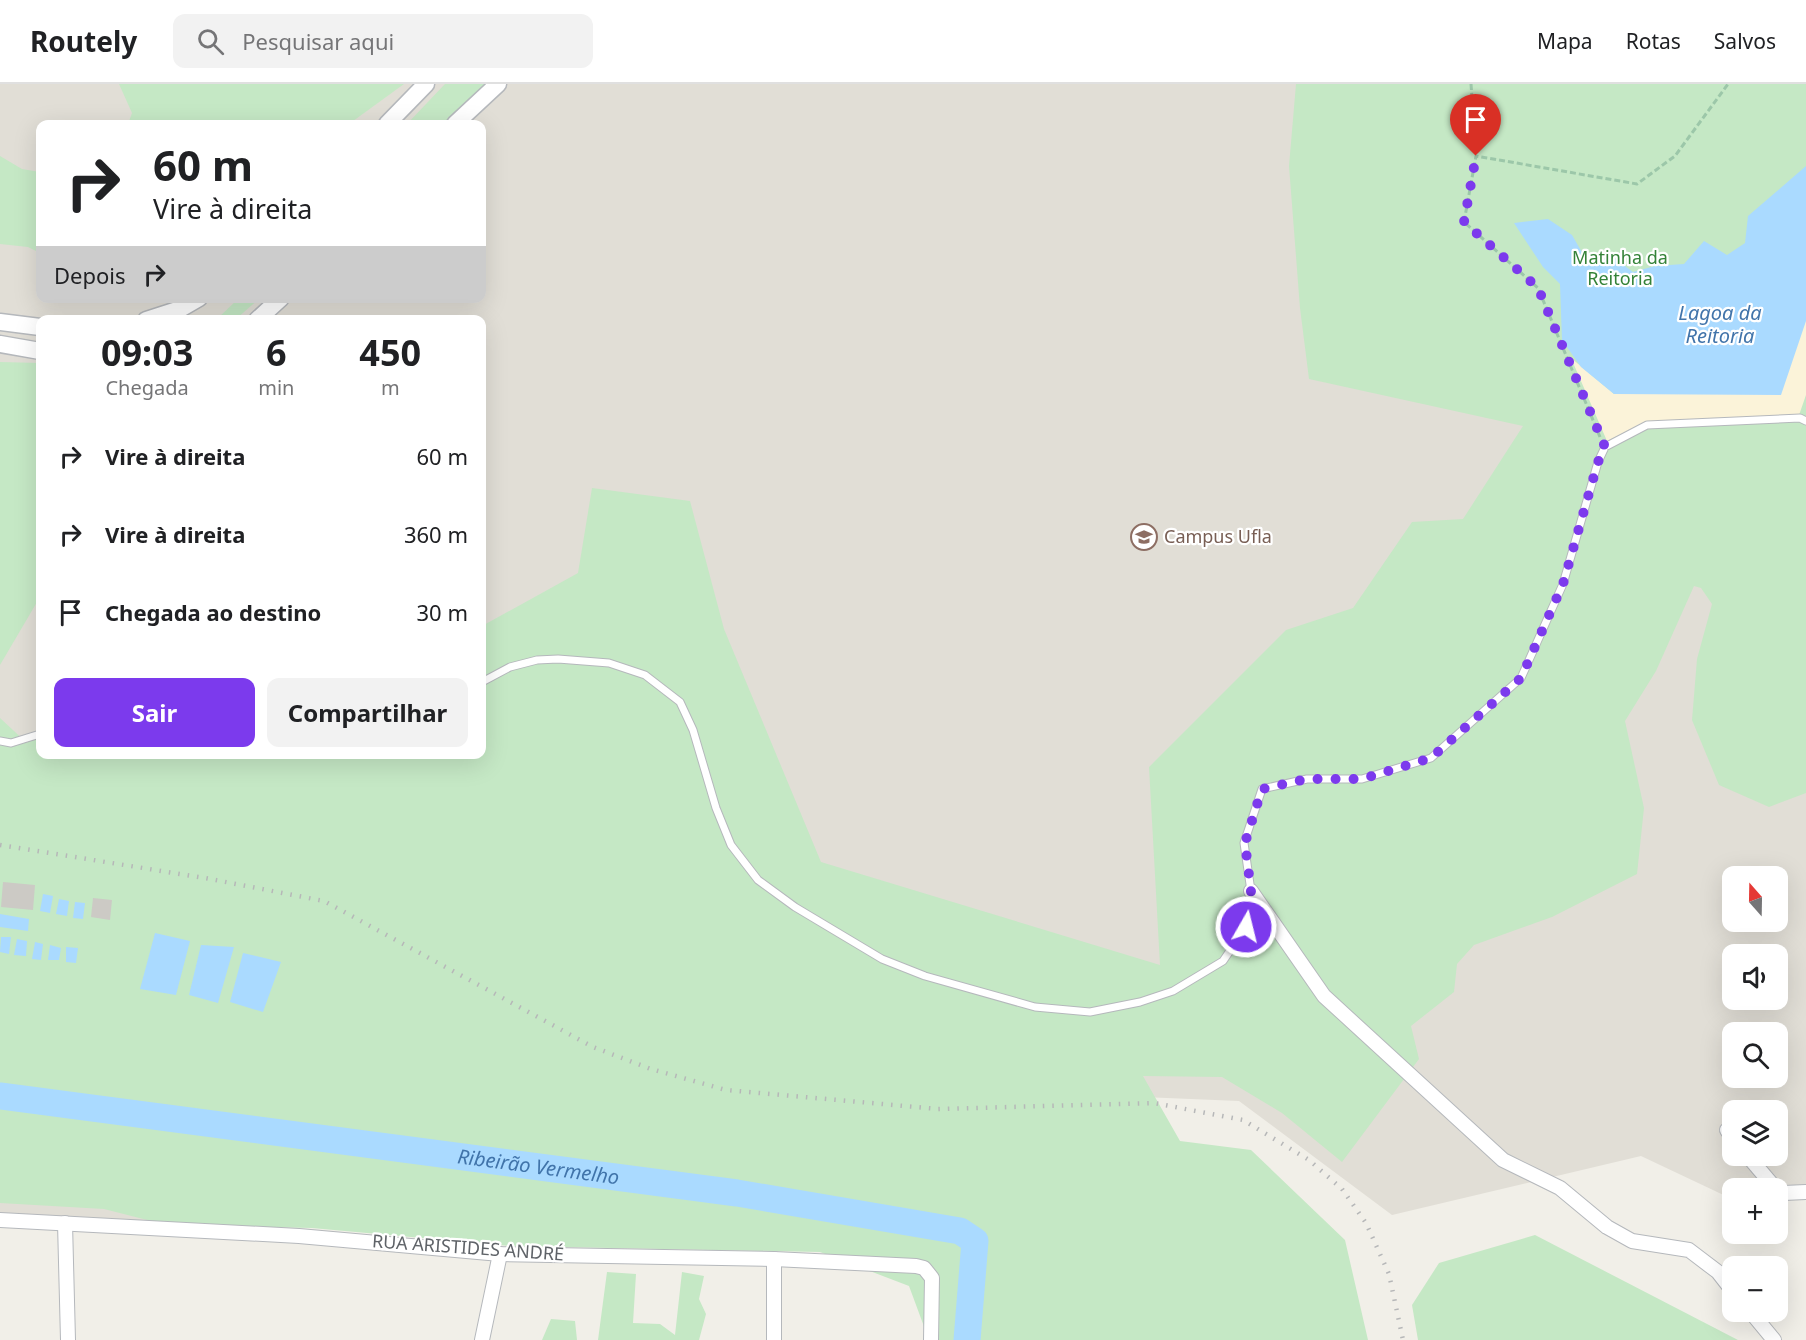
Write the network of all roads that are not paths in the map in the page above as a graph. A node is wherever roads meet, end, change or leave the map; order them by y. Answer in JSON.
{"nodes":[{"id":1,"x":426,"y":84,"type":"edge"},
{"id":2,"x":498,"y":84,"type":"edge"},
{"id":3,"x":391,"y":120,"type":"edge"},
{"id":4,"x":459,"y":120,"type":"edge"},
{"id":5,"x":191,"y":303,"type":"edge"},
{"id":6,"x":276,"y":303,"type":"edge"},
{"id":7,"x":161,"y":315,"type":"edge"},
{"id":8,"x":262,"y":315,"type":"edge"},
{"id":9,"x":0,"y":322,"type":"edge"},
{"id":10,"x":36,"y":326,"type":"edge"},
{"id":11,"x":0,"y":344,"type":"edge"},
{"id":12,"x":36,"y":350,"type":"edge"},
{"id":13,"x":1806,"y":421,"type":"edge"},
{"id":14,"x":486,"y":680,"type":"edge"},
{"id":15,"x":36,"y":735,"type":"edge"},
{"id":16,"x":0,"y":741,"type":"edge"},
{"id":17,"x":1251,"y":891,"type":"junction"},
{"id":18,"x":1756,"y":1166,"type":"edge"},
{"id":19,"x":1767,"y":1178,"type":"edge"},
{"id":20,"x":1806,"y":1192,"type":"edge"},
{"id":21,"x":1788,"y":1193,"type":"edge"},
{"id":22,"x":0,"y":1220,"type":"edge"},
{"id":23,"x":65,"y":1223,"type":"junction"},
{"id":24,"x":500,"y":1254,"type":"junction"},
{"id":25,"x":774,"y":1259,"type":"junction"},
{"id":26,"x":1722,"y":1277,"type":"edge"},
{"id":27,"x":1759,"y":1322,"type":"edge"},
{"id":28,"x":68,"y":1340,"type":"edge"},
{"id":29,"x":482,"y":1340,"type":"edge"},
{"id":30,"x":774,"y":1340,"type":"edge"},
{"id":31,"x":932,"y":1340,"type":"edge"},
{"id":32,"x":1774,"y":1340,"type":"edge"}],
"edges":[{"from":1,"to":3,"type":"street"},
{"from":2,"to":4,"type":"street"},
{"from":5,"to":7,"type":"street"},
{"from":6,"to":8,"type":"street"},
{"from":9,"to":10,"type":"street"},
{"from":11,"to":12,"type":"street"},
{"from":13,"to":17,"type":"lane"},
{"from":14,"to":17,"type":"lane"},
{"from":15,"to":16,"type":"lane"},
{"from":17,"to":26,"type":"street"},
{"from":18,"to":19,"type":"street"},
{"from":20,"to":21,"type":"street"},
{"from":22,"to":23,"type":"street","name":"RUA ARISTIDES ANDRÉ"},
{"from":23,"to":24,"type":"street","name":"RUA ARISTIDES ANDRÉ"},
{"from":23,"to":28,"type":"street"},
{"from":24,"to":25,"type":"street","name":"RUA ARISTIDES ANDRÉ"},
{"from":24,"to":29,"type":"street"},
{"from":25,"to":30,"type":"street"},
{"from":25,"to":31,"type":"street","name":"RUA ARISTIDES ANDRÉ"},
{"from":27,"to":32,"type":"street"}]}
